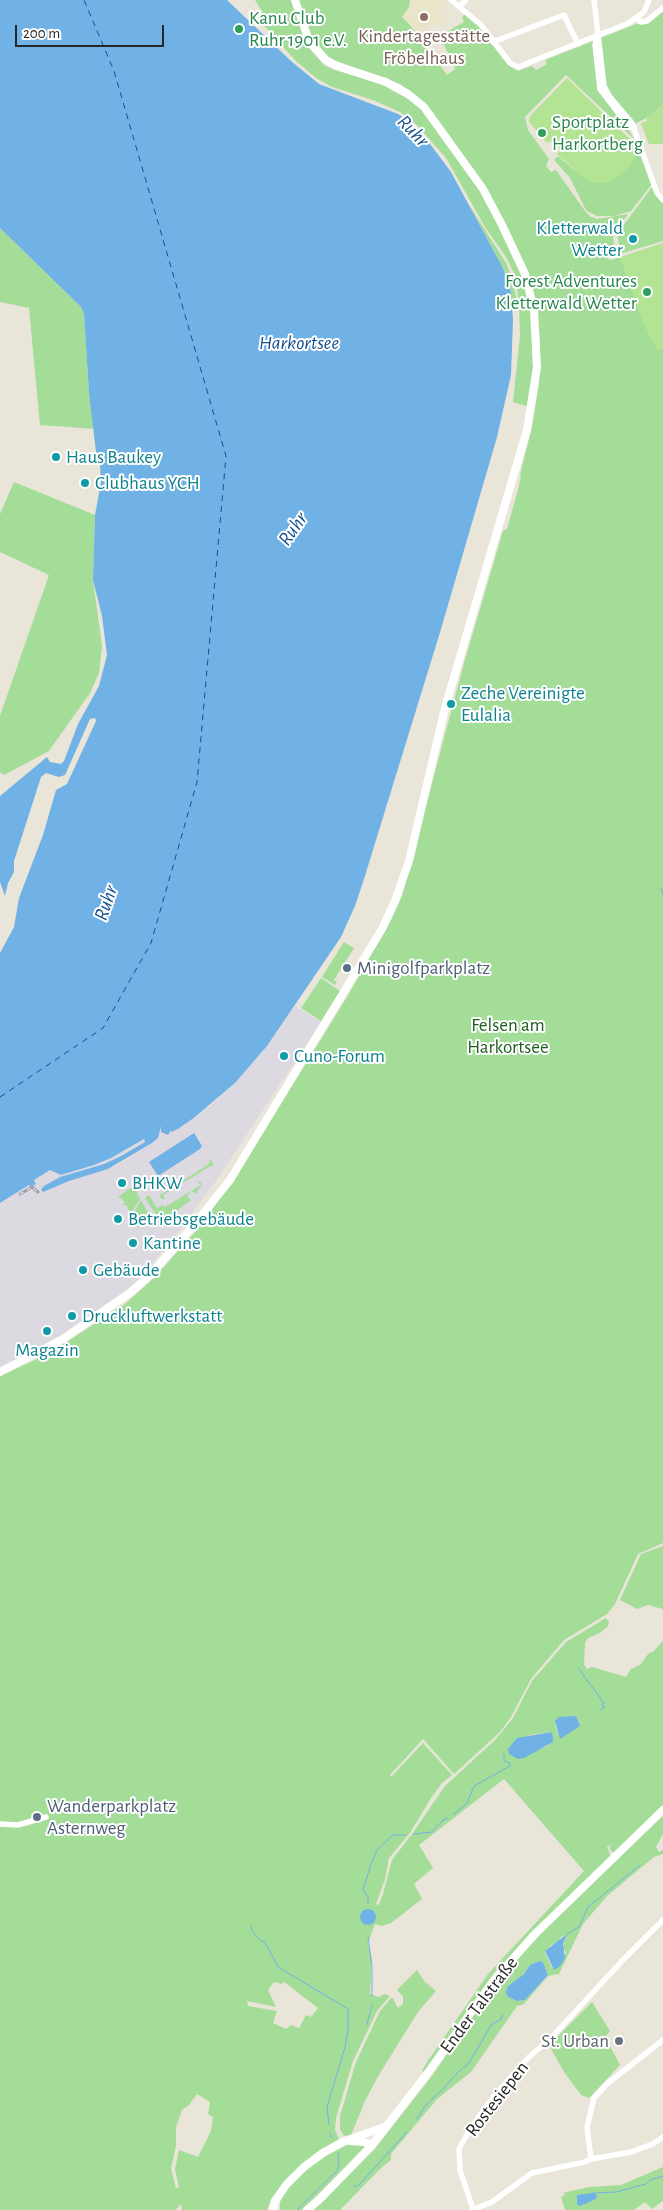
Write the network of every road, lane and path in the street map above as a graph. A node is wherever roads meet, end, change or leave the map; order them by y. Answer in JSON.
{"nodes":[{"id":1,"x":295,"y":0,"type":"edge"},
{"id":2,"x":451,"y":0,"type":"edge"},
{"id":3,"x":466,"y":0,"type":"edge"},
{"id":4,"x":594,"y":0,"type":"edge"},
{"id":5,"x":648,"y":0,"type":"edge"},
{"id":6,"x":459,"y":7,"type":"junction"},
{"id":7,"x":663,"y":8,"type":"edge"},
{"id":8,"x":637,"y":18,"type":"junction"},
{"id":9,"x":597,"y":37,"type":"junction"},
{"id":10,"x":493,"y":42,"type":"junction"},
{"id":11,"x":578,"y":44,"type":"junction"},
{"id":12,"x":663,"y":200,"type":"edge"},
{"id":13,"x":0,"y":1372,"type":"edge"},
{"id":14,"x":663,"y":1810,"type":"edge"},
{"id":15,"x":46,"y":1817,"type":"dead end"},
{"id":16,"x":0,"y":1824,"type":"edge"},
{"id":17,"x":663,"y":1920,"type":"edge"},
{"id":18,"x":663,"y":2040,"type":"edge"},
{"id":19,"x":389,"y":2125,"type":"junction"},
{"id":20,"x":663,"y":2137,"type":"edge"},
{"id":21,"x":345,"y":2141,"type":"junction"},
{"id":22,"x":372,"y":2145,"type":"junction"},
{"id":23,"x":591,"y":2159,"type":"junction"},
{"id":24,"x":274,"y":2210,"type":"edge"},
{"id":25,"x":307,"y":2210,"type":"edge"},
{"id":26,"x":473,"y":2210,"type":"edge"}],
"edges":[{"from":1,"to":13,"type":"main road"},
{"from":2,"to":6,"type":"street"},
{"from":3,"to":6,"type":"street"},
{"from":4,"to":9,"type":"street"},
{"from":5,"to":8,"type":"street"},
{"from":6,"to":10,"type":"street"},
{"from":7,"to":8,"type":"street"},
{"from":8,"to":9,"type":"street"},
{"from":9,"to":11,"type":"street"},
{"from":9,"to":12,"type":"street"},
{"from":10,"to":11,"type":"street"},
{"from":10,"to":11,"type":"street"},
{"from":14,"to":19,"type":"main road","name":"Ender Talstraße"},
{"from":15,"to":16,"type":"street"},
{"from":17,"to":26,"type":"street","name":"Rostesiepen"},
{"from":18,"to":23,"type":"street"},
{"from":19,"to":21,"type":"main road"},
{"from":19,"to":22,"type":"main road","name":"Ender Talstraße"},
{"from":20,"to":23,"type":"street"},
{"from":21,"to":22,"type":"main road"},
{"from":21,"to":24,"type":"main road"},
{"from":22,"to":25,"type":"main road","name":"Ender Talstraße"},
{"from":23,"to":26,"type":"street"}]}
